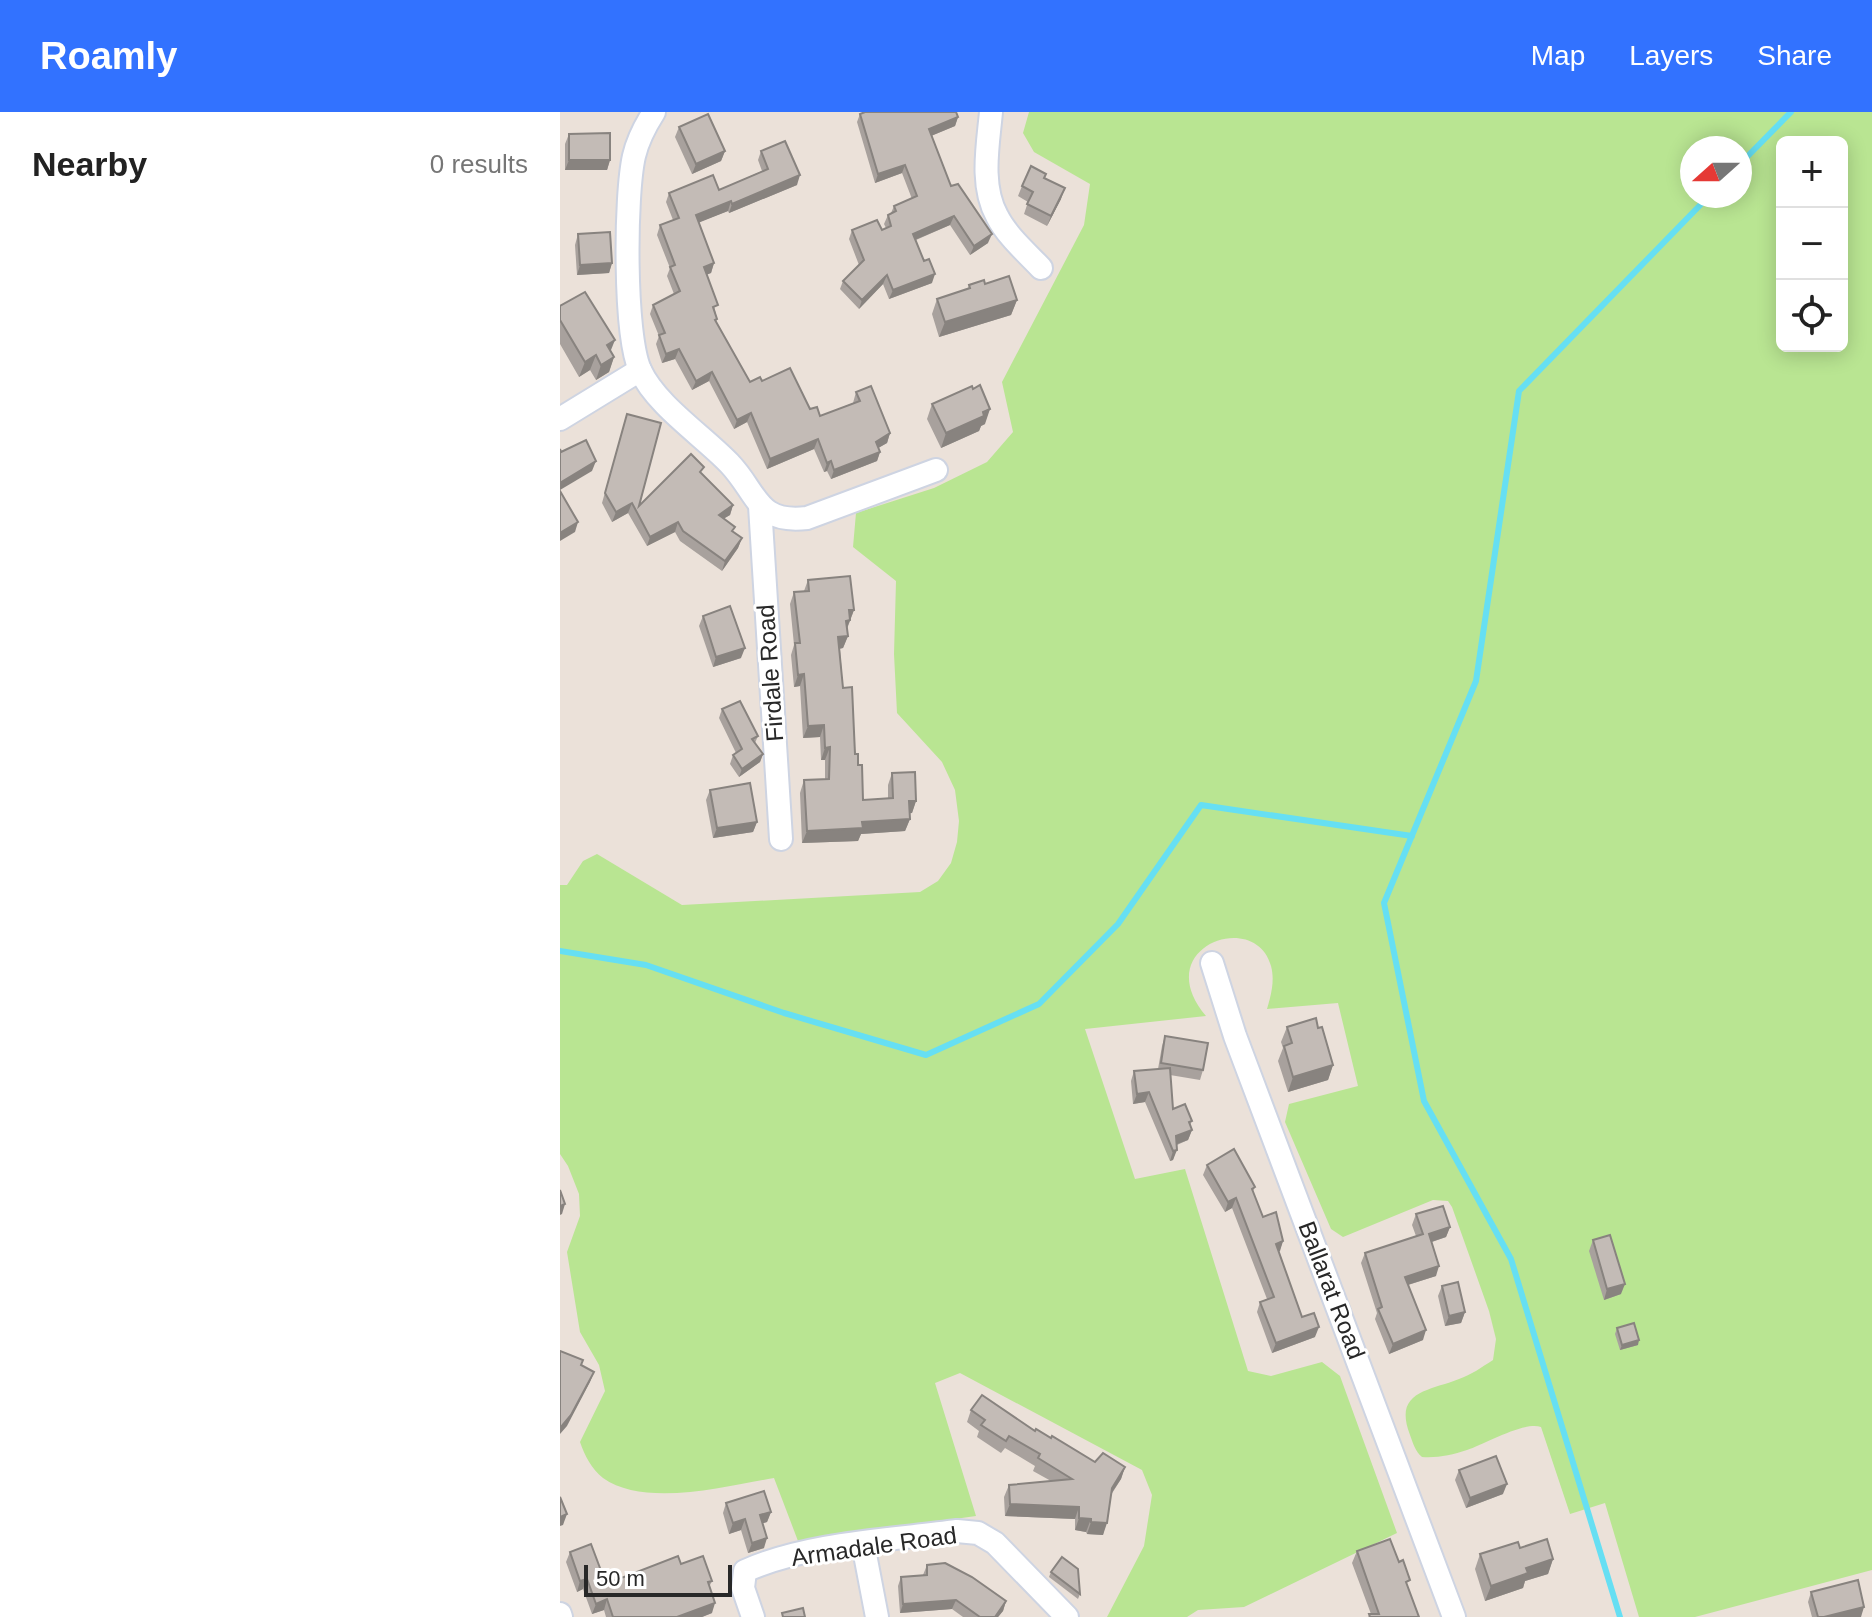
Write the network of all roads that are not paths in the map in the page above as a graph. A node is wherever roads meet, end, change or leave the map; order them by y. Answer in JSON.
{"nodes":[{"id":1,"x":654,"y":112,"type":"edge"},
{"id":2,"x":991,"y":112,"type":"edge"},
{"id":3,"x":1041,"y":268,"type":"dead end"},
{"id":4,"x":640,"y":370,"type":"junction"},
{"id":5,"x":560,"y":419,"type":"edge"},
{"id":6,"x":936,"y":470,"type":"dead end"},
{"id":7,"x":760,"y":506,"type":"junction"},
{"id":8,"x":781,"y":839,"type":"dead end"},
{"id":9,"x":1212,"y":963,"type":"dead end"},
{"id":10,"x":863,"y":1544,"type":"junction"},
{"id":11,"x":753,"y":1617,"type":"edge"},
{"id":12,"x":877,"y":1617,"type":"edge"},
{"id":13,"x":1067,"y":1617,"type":"edge"},
{"id":14,"x":1454,"y":1617,"type":"edge"}],
"edges":[{"from":1,"to":4,"type":"street"},
{"from":2,"to":3,"type":"street"},
{"from":4,"to":5,"type":"street"},
{"from":4,"to":7,"type":"street"},
{"from":6,"to":7,"type":"street"},
{"from":7,"to":8,"type":"street","name":"Firdale Road"},
{"from":9,"to":14,"type":"street","name":"Ballarat Road"},
{"from":10,"to":11,"type":"street","name":"Armadale Road"},
{"from":10,"to":12,"type":"street"},
{"from":10,"to":13,"type":"street","name":"Armadale Road"}]}
